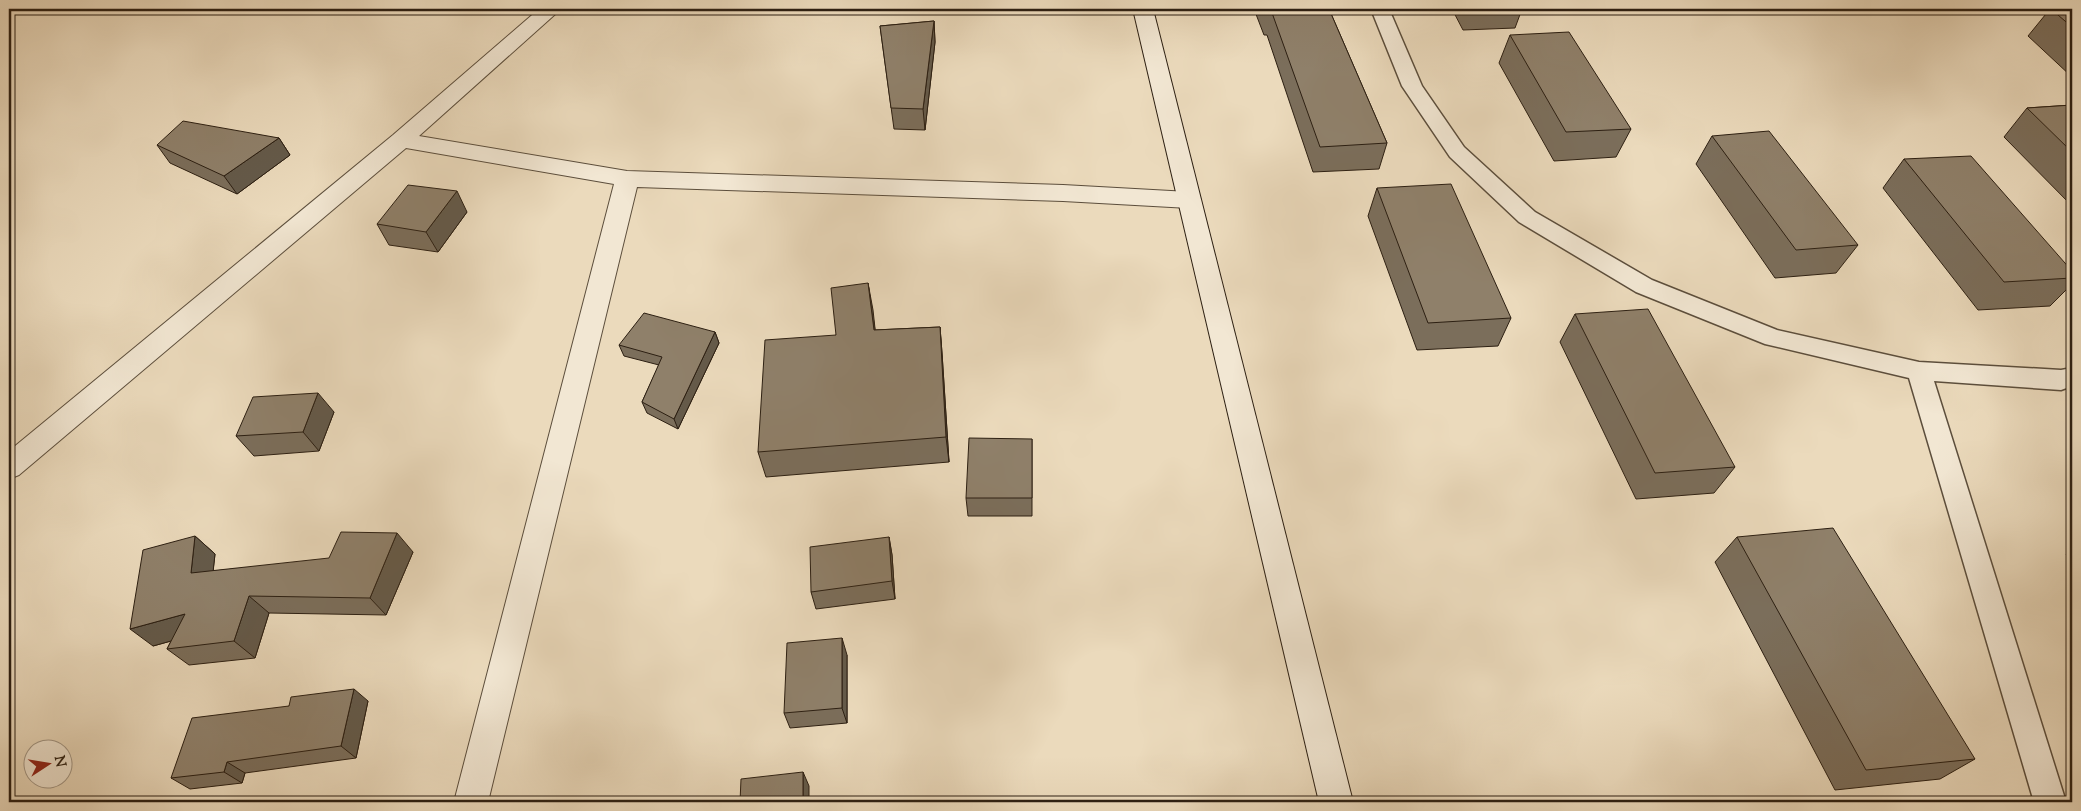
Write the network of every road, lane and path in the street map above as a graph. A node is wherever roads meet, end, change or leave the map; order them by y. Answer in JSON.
{"nodes":[{"id":1,"x":551,"y":9,"type":"edge"},
{"id":2,"x":1143,"y":9,"type":"edge"},
{"id":3,"x":1380,"y":9,"type":"edge"},
{"id":4,"x":401,"y":140,"type":"junction"},
{"id":5,"x":627,"y":179,"type":"junction"},
{"id":6,"x":1189,"y":200,"type":"junction"},
{"id":7,"x":1919,"y":371,"type":"junction"},
{"id":8,"x":2072,"y":378,"type":"edge"},
{"id":9,"x":9,"y":468,"type":"edge"},
{"id":10,"x":471,"y":802,"type":"edge"},
{"id":11,"x":1336,"y":802,"type":"edge"},
{"id":12,"x":2050,"y":802,"type":"edge"}],
"edges":[{"from":1,"to":4,"type":"street"},
{"from":2,"to":6,"type":"street"},
{"from":3,"to":7,"type":"lane"},
{"from":4,"to":5,"type":"street"},
{"from":4,"to":9,"type":"street"},
{"from":5,"to":6,"type":"street"},
{"from":5,"to":10,"type":"street"},
{"from":6,"to":11,"type":"street"},
{"from":7,"to":8,"type":"lane"},
{"from":7,"to":12,"type":"lane"}]}
